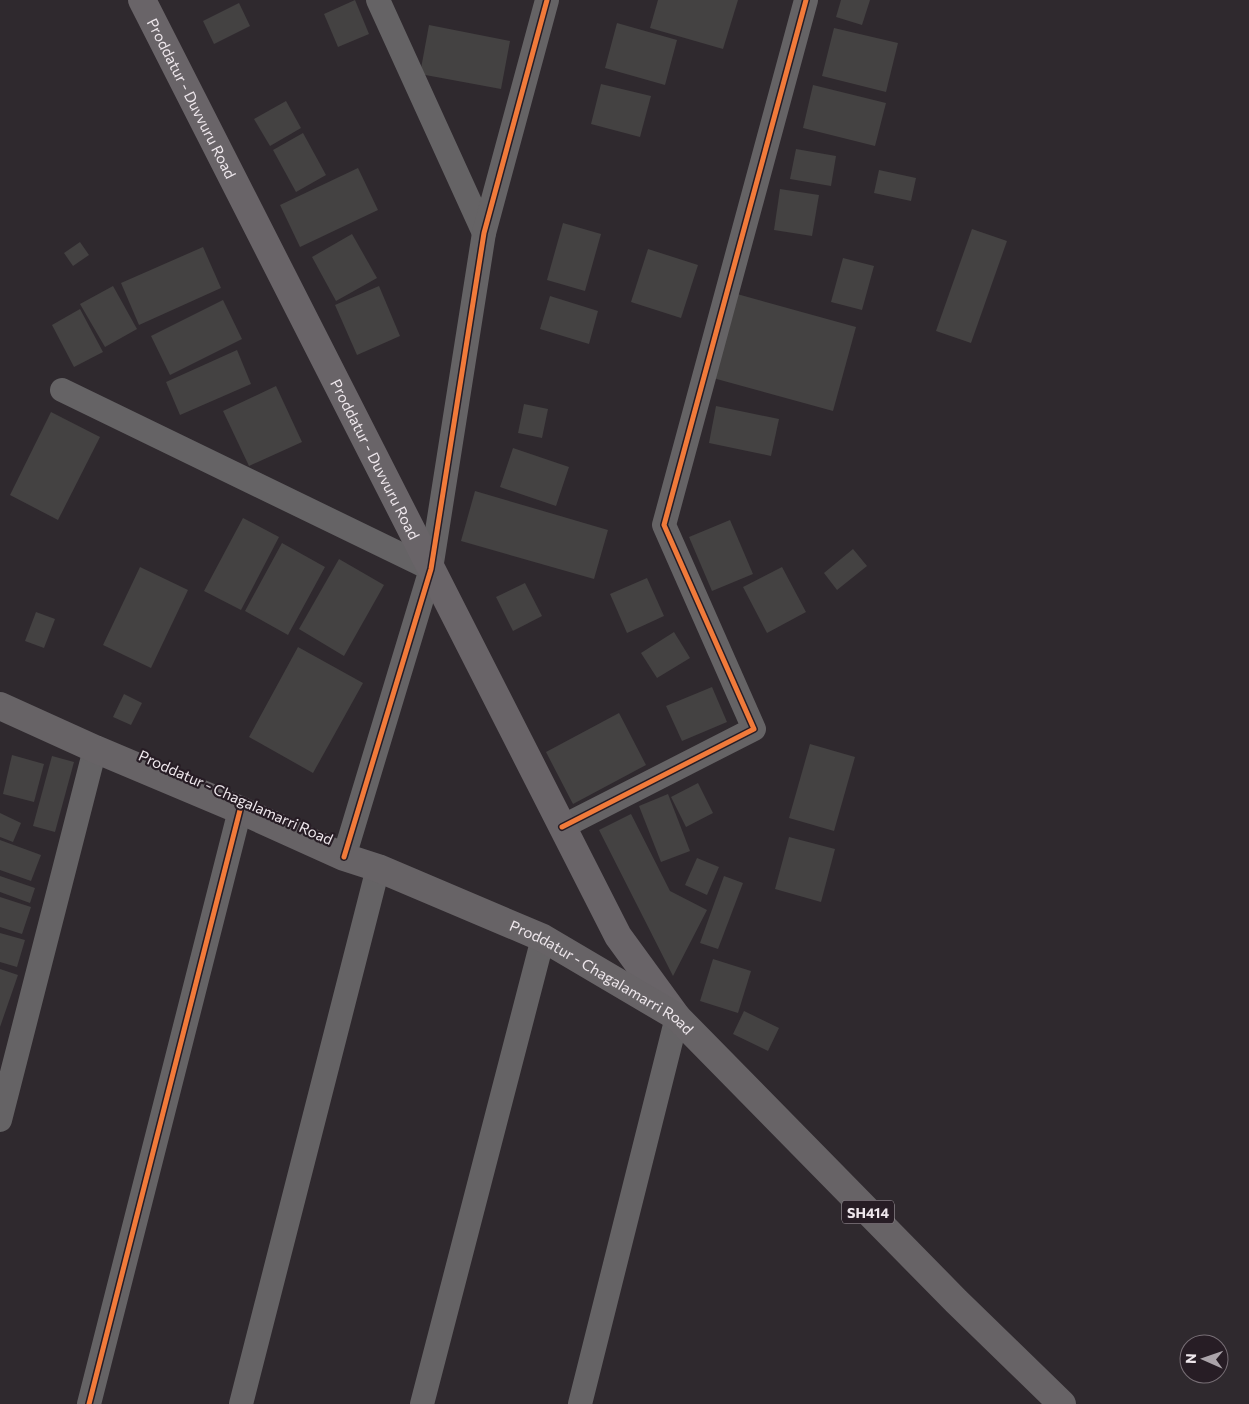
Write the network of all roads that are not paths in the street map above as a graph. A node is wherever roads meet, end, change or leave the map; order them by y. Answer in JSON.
{"nodes":[{"id":1,"x":142,"y":0,"type":"edge"},
{"id":2,"x":378,"y":0,"type":"edge"},
{"id":3,"x":547,"y":0,"type":"edge"},
{"id":4,"x":806,"y":0,"type":"edge"},
{"id":5,"x":484,"y":233,"type":"junction"},
{"id":6,"x":62,"y":390,"type":"dead end"},
{"id":7,"x":431,"y":569,"type":"junction"},
{"id":8,"x":0,"y":706,"type":"edge"},
{"id":9,"x":95,"y":749,"type":"junction"},
{"id":10,"x":240,"y":810,"type":"junction"},
{"id":11,"x":562,"y":826,"type":"junction"},
{"id":12,"x":344,"y":857,"type":"junction"},
{"id":13,"x":378,"y":868,"type":"junction"},
{"id":14,"x":543,"y":938,"type":"junction"},
{"id":15,"x":677,"y":1016,"type":"junction"},
{"id":16,"x":0,"y":1120,"type":"edge"},
{"id":17,"x":89,"y":1404,"type":"edge"},
{"id":18,"x":241,"y":1404,"type":"edge"},
{"id":19,"x":422,"y":1404,"type":"edge"},
{"id":20,"x":580,"y":1404,"type":"edge"},
{"id":21,"x":1062,"y":1404,"type":"edge"}],
"edges":[{"from":1,"to":7,"type":"main road","name":"Proddatur - Duvvuru Road"},
{"from":2,"to":5,"type":"street"},
{"from":3,"to":5,"type":"street"},
{"from":4,"to":11,"type":"street"},
{"from":5,"to":7,"type":"street"},
{"from":6,"to":7,"type":"street"},
{"from":7,"to":11,"type":"main road","name":"Proddatur - Duvvuru Road"},
{"from":7,"to":12,"type":"street"},
{"from":8,"to":9,"type":"main road","name":"Proddatur - Chagalamarri Road","number":"SH414"},
{"from":9,"to":10,"type":"main road","name":"Proddatur - Chagalamarri Road","number":"SH414"},
{"from":9,"to":16,"type":"street"},
{"from":10,"to":12,"type":"main road","name":"Proddatur - Chagalamarri Road","number":"SH414"},
{"from":10,"to":17,"type":"street"},
{"from":11,"to":15,"type":"main road","name":"Proddatur - Duvvuru Road"},
{"from":12,"to":13,"type":"main road","name":"Proddatur - Chagalamarri Road","number":"SH414"},
{"from":13,"to":14,"type":"main road","name":"Proddatur - Chagalamarri Road","number":"SH414"},
{"from":13,"to":18,"type":"street"},
{"from":14,"to":15,"type":"main road","name":"Proddatur - Chagalamarri Road","number":"SH414"},
{"from":14,"to":19,"type":"street"},
{"from":15,"to":20,"type":"street"},
{"from":15,"to":21,"type":"main road","name":"Proddatur - Chagalamarri Road","number":"SH414"}]}
